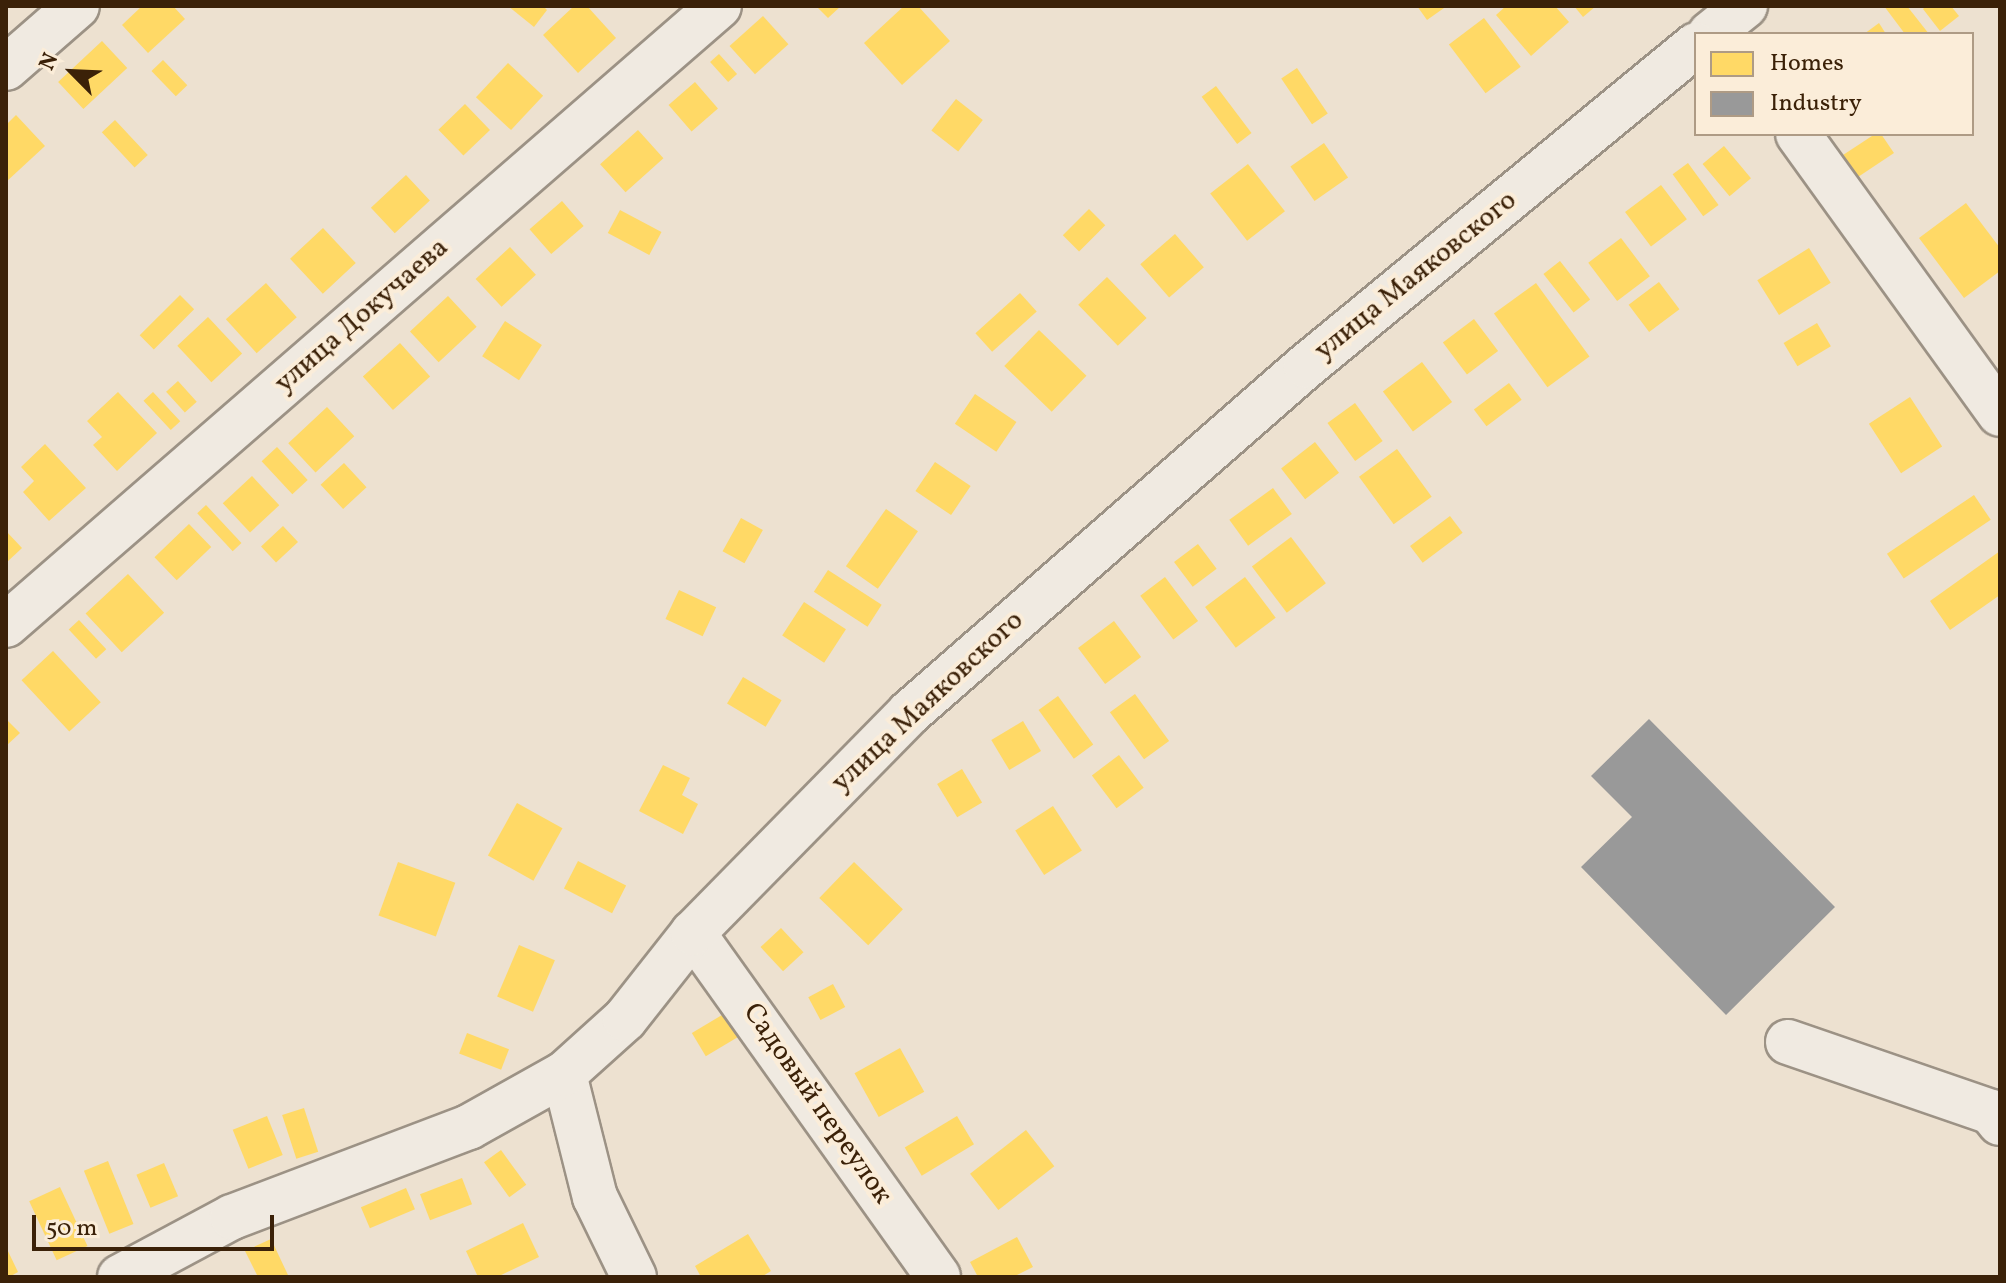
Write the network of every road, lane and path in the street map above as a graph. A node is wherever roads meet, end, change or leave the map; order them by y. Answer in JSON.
{"nodes":[{"id":1,"x":77,"y":6,"type":"edge"},
{"id":2,"x":719,"y":6,"type":"edge"},
{"id":3,"x":1694,"y":49,"type":"edge"},
{"id":4,"x":6,"y":68,"type":"edge"},
{"id":5,"x":1799,"y":136,"type":"edge"},
{"id":6,"x":2000,"y":414,"type":"edge"},
{"id":7,"x":6,"y":625,"type":"edge"},
{"id":8,"x":693,"y":933,"type":"junction"},
{"id":9,"x":1788,"y":1042,"type":"dead end"},
{"id":10,"x":564,"y":1074,"type":"junction"},
{"id":11,"x":2000,"y":1123,"type":"edge"},
{"id":12,"x":120,"y":1277,"type":"edge"},
{"id":13,"x":634,"y":1277,"type":"edge"},
{"id":14,"x":938,"y":1277,"type":"edge"}],
"edges":[{"from":1,"to":4,"type":"street"},
{"from":2,"to":7,"type":"street","name":"улица Докучаева"},
{"from":3,"to":8,"type":"street","name":"улица Маяковского"},
{"from":5,"to":6,"type":"street"},
{"from":8,"to":10,"type":"street","name":"улица Маяковского"},
{"from":8,"to":14,"type":"street","name":"Садовый переулок"},
{"from":9,"to":11,"type":"street"},
{"from":10,"to":12,"type":"street","name":"улица Маяковского"},
{"from":10,"to":13,"type":"street"}]}
